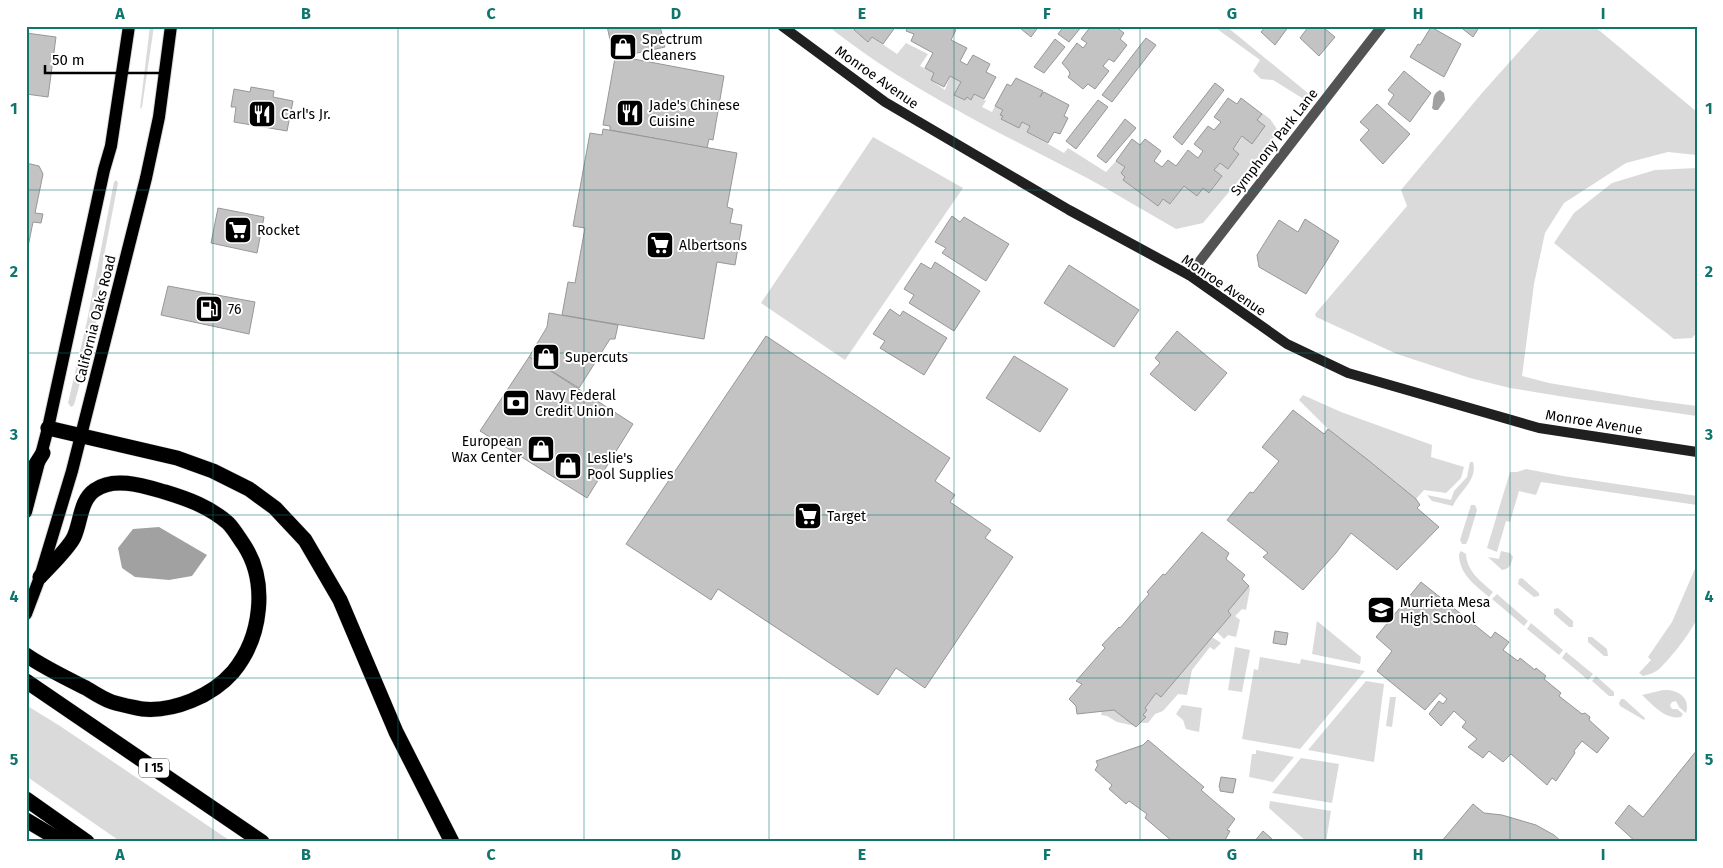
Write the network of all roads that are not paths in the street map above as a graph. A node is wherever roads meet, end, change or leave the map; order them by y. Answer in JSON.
{"nodes":[{"id":1,"x":129,"y":26,"type":"edge"},
{"id":2,"x":171,"y":26,"type":"edge"},
{"id":3,"x":782,"y":26,"type":"edge"},
{"id":4,"x":1382,"y":26,"type":"edge"},
{"id":5,"x":1189,"y":275,"type":"junction"},
{"id":6,"x":48,"y":428,"type":"junction"},
{"id":7,"x":82,"y":435,"type":"junction"},
{"id":8,"x":1697,"y":452,"type":"edge"},
{"id":9,"x":42,"y":453,"type":"junction"},
{"id":10,"x":26,"y":480,"type":"edge"},
{"id":11,"x":26,"y":512,"type":"edge"},
{"id":12,"x":40,"y":577,"type":"junction"},
{"id":13,"x":26,"y":614,"type":"edge"},
{"id":14,"x":26,"y":655,"type":"edge"},
{"id":15,"x":26,"y":681,"type":"edge"},
{"id":16,"x":26,"y":799,"type":"edge"},
{"id":17,"x":26,"y":820,"type":"edge"},
{"id":18,"x":63,"y":842,"type":"edge"},
{"id":19,"x":87,"y":842,"type":"edge"},
{"id":20,"x":262,"y":842,"type":"edge"},
{"id":21,"x":452,"y":842,"type":"edge"}],
"edges":[{"from":1,"to":6,"type":"main road","name":"California Oaks Road"},
{"from":2,"to":7,"type":"main road","name":"California Oaks Road"},
{"from":3,"to":5,"type":"street","name":"Monroe Avenue"},
{"from":4,"to":5,"type":"street","name":"Symphony Park Lane"},
{"from":5,"to":8,"type":"street","name":"Monroe Avenue"},
{"from":6,"to":7,"type":"highway"},
{"from":6,"to":9,"type":"main road","name":"California Oaks Road"},
{"from":7,"to":12,"type":"main road","name":"California Oaks Road"},
{"from":7,"to":21,"type":"highway"},
{"from":9,"to":10,"type":"highway"},
{"from":9,"to":11,"type":"main road","name":"California Oaks Road"},
{"from":12,"to":13,"type":"main road","name":"California Oaks Road"},
{"from":12,"to":14,"type":"highway"},
{"from":15,"to":20,"type":"highway","number":"I 15"},
{"from":16,"to":19,"type":"highway"},
{"from":17,"to":18,"type":"highway"}]}
